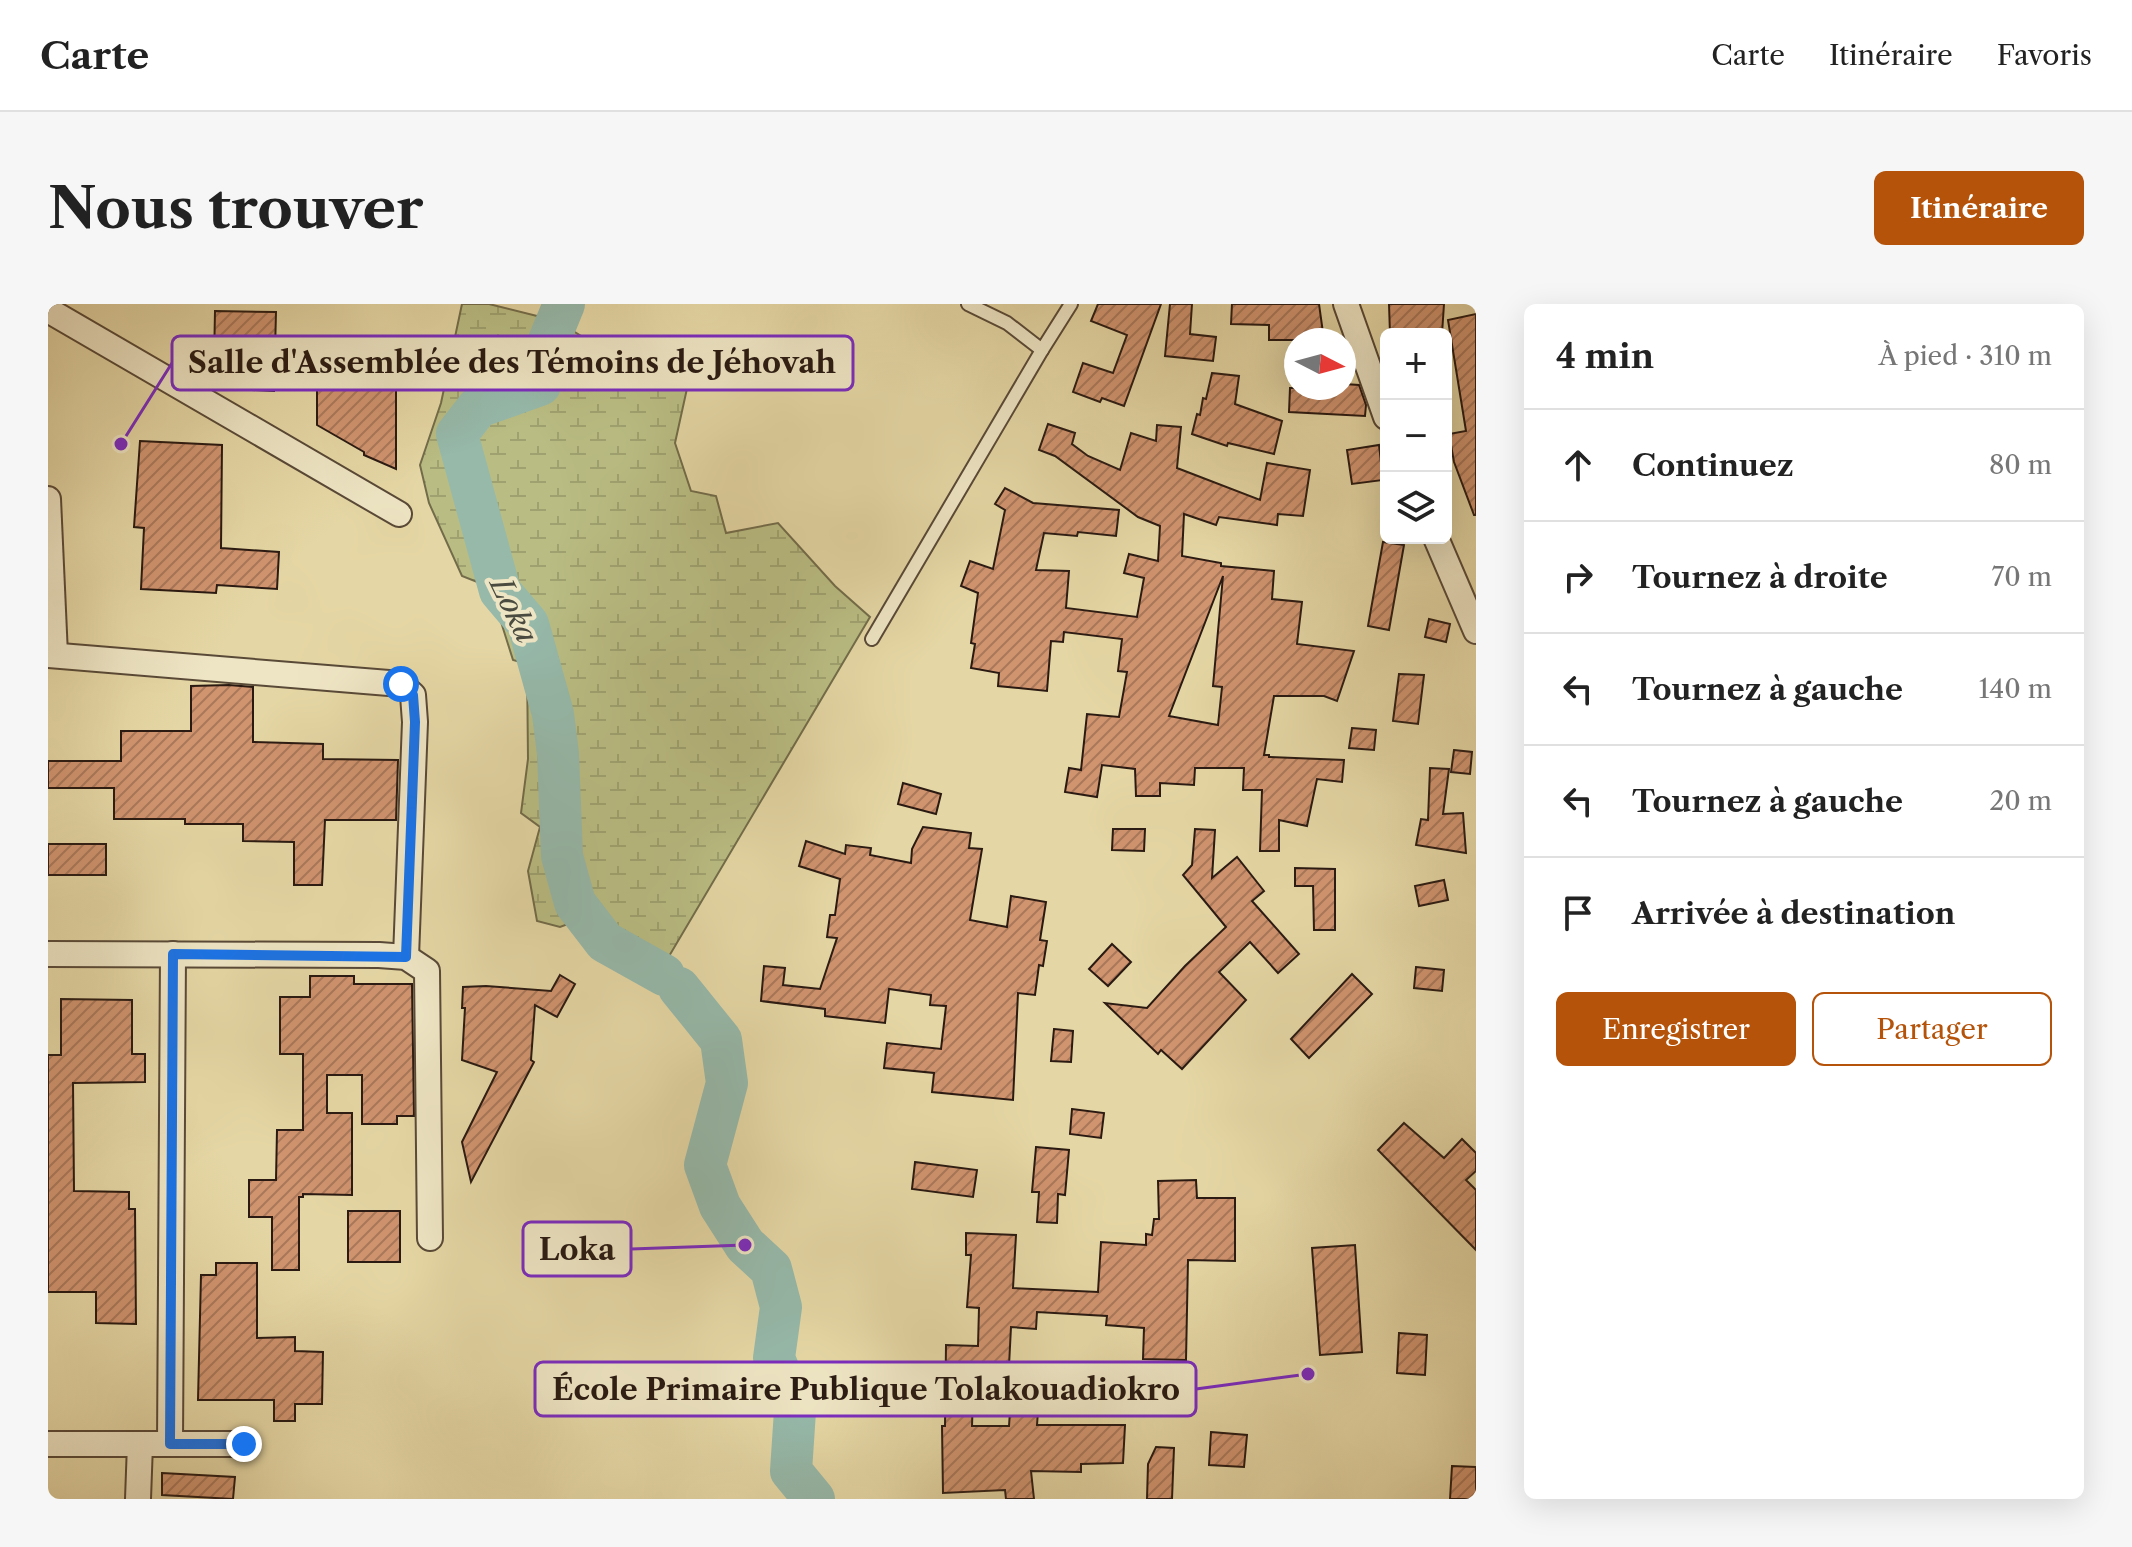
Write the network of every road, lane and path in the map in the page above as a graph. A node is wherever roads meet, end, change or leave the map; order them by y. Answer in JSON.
{"nodes":[{"id":1,"x":968,"y":304,"type":"edge"},
{"id":2,"x":1071,"y":304,"type":"edge"},
{"id":3,"x":1346,"y":304,"type":"edge"},
{"id":4,"x":48,"y":310,"type":"edge"},
{"id":5,"x":1042,"y":350,"type":"junction"},
{"id":6,"x":1380,"y":400,"type":"edge"},
{"id":7,"x":48,"y":499,"type":"edge"},
{"id":8,"x":399,"y":514,"type":"dead end"},
{"id":9,"x":1439,"y":544,"type":"edge"},
{"id":10,"x":1476,"y":631,"type":"edge"},
{"id":11,"x":872,"y":639,"type":"dead end"},
{"id":12,"x":51,"y":655,"type":"edge"},
{"id":13,"x":48,"y":954,"type":"edge"},
{"id":14,"x":173,"y":954,"type":"junction"},
{"id":15,"x":406,"y":957,"type":"junction"},
{"id":16,"x":430,"y":1238,"type":"dead end"},
{"id":17,"x":48,"y":1444,"type":"edge"},
{"id":18,"x":140,"y":1444,"type":"junction"},
{"id":19,"x":170,"y":1444,"type":"junction"},
{"id":20,"x":244,"y":1444,"type":"dead end"},
{"id":21,"x":138,"y":1499,"type":"edge"}],
"edges":[{"from":1,"to":5,"type":"lane"},
{"from":2,"to":5,"type":"lane"},
{"from":3,"to":6,"type":"street"},
{"from":4,"to":8,"type":"street"},
{"from":5,"to":11,"type":"lane"},
{"from":7,"to":12,"type":"street"},
{"from":9,"to":10,"type":"street"},
{"from":12,"to":15,"type":"street"},
{"from":13,"to":14,"type":"street"},
{"from":14,"to":15,"type":"street"},
{"from":14,"to":19,"type":"street"},
{"from":15,"to":16,"type":"street"},
{"from":17,"to":18,"type":"street"},
{"from":18,"to":19,"type":"street"},
{"from":18,"to":21,"type":"street"},
{"from":19,"to":20,"type":"street"}]}
